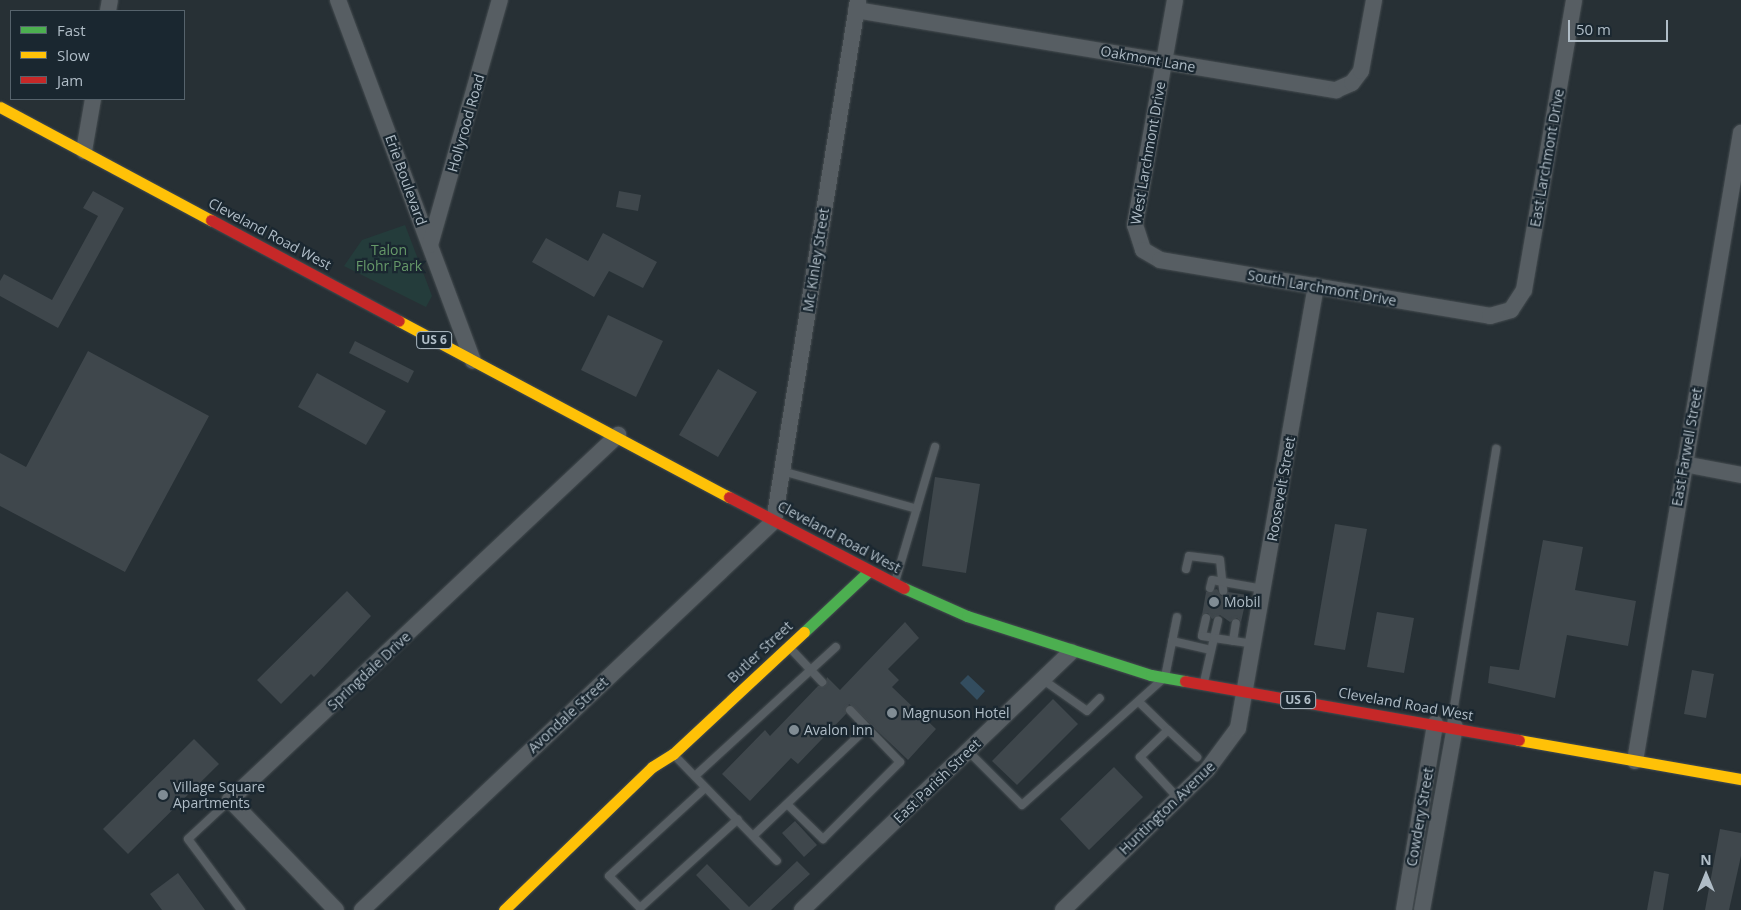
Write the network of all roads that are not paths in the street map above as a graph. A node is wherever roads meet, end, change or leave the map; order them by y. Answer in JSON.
{"nodes":[{"id":1,"x":338,"y":0,"type":"edge"},
{"id":2,"x":500,"y":0,"type":"edge"},
{"id":3,"x":1175,"y":0,"type":"edge"},
{"id":4,"x":1374,"y":0,"type":"edge"},
{"id":5,"x":1574,"y":0,"type":"edge"},
{"id":6,"x":857,"y":5,"type":"edge"},
{"id":7,"x":1164,"y":62,"type":"junction"},
{"id":8,"x":93,"y":100,"type":"edge"},
{"id":9,"x":0,"y":107,"type":"edge"},
{"id":10,"x":1741,"y":133,"type":"edge"},
{"id":11,"x":84,"y":151,"type":"junction"},
{"id":12,"x":1739,"y":159,"type":"edge"},
{"id":13,"x":430,"y":245,"type":"junction"},
{"id":14,"x":1140,"y":246,"type":"joint"},
{"id":15,"x":1316,"y":286,"type":"junction"},
{"id":16,"x":1508,"y":311,"type":"joint"},
{"id":17,"x":473,"y":361,"type":"junction"},
{"id":18,"x":618,"y":434,"type":"junction"},
{"id":19,"x":935,"y":447,"type":"dead end"},
{"id":20,"x":1496,"y":448,"type":"dead end"},
{"id":21,"x":1684,"y":464,"type":"junction"},
{"id":22,"x":782,"y":471,"type":"junction"},
{"id":23,"x":1741,"y":475,"type":"edge"},
{"id":24,"x":917,"y":509,"type":"junction"},
{"id":25,"x":774,"y":521,"type":"junction"},
{"id":26,"x":1186,"y":569,"type":"dead end"},
{"id":27,"x":868,"y":572,"type":"junction"},
{"id":28,"x":1224,"y":582,"type":"junction"},
{"id":29,"x":894,"y":584,"type":"junction"},
{"id":30,"x":1242,"y":585,"type":"junction"},
{"id":31,"x":1210,"y":588,"type":"dead end"},
{"id":32,"x":1264,"y":589,"type":"junction"},
{"id":33,"x":1223,"y":591,"type":"dead end"},
{"id":34,"x":1240,"y":594,"type":"dead end"},
{"id":35,"x":1177,"y":617,"type":"dead end"},
{"id":36,"x":1206,"y":618,"type":"dead end"},
{"id":37,"x":1218,"y":620,"type":"dead end"},
{"id":38,"x":1236,"y":623,"type":"dead end"},
{"id":39,"x":1214,"y":638,"type":"junction"},
{"id":40,"x":1172,"y":641,"type":"junction"},
{"id":41,"x":1233,"y":641,"type":"junction"},
{"id":42,"x":1254,"y":644,"type":"junction"},
{"id":43,"x":788,"y":647,"type":"junction"},
{"id":44,"x":836,"y":647,"type":"dead end"},
{"id":45,"x":1211,"y":650,"type":"junction"},
{"id":46,"x":1071,"y":652,"type":"junction"},
{"id":47,"x":811,"y":670,"type":"junction"},
{"id":48,"x":1165,"y":677,"type":"junction"},
{"id":49,"x":1042,"y":679,"type":"junction"},
{"id":50,"x":822,"y":682,"type":"dead end"},
{"id":51,"x":1204,"y":684,"type":"junction"},
{"id":52,"x":1246,"y":691,"type":"junction"},
{"id":53,"x":1100,"y":698,"type":"dead end"},
{"id":54,"x":1139,"y":702,"type":"junction"},
{"id":55,"x":850,"y":710,"type":"dead end"},
{"id":56,"x":1447,"y":726,"type":"junction"},
{"id":57,"x":867,"y":728,"type":"junction"},
{"id":58,"x":1168,"y":730,"type":"junction"},
{"id":59,"x":968,"y":751,"type":"junction"},
{"id":60,"x":673,"y":754,"type":"junction"},
{"id":61,"x":1197,"y":757,"type":"dead end"},
{"id":62,"x":1635,"y":761,"type":"junction"},
{"id":63,"x":695,"y":776,"type":"junction"},
{"id":64,"x":1741,"y":779,"type":"edge"},
{"id":65,"x":705,"y":788,"type":"junction"},
{"id":66,"x":1178,"y":798,"type":"junction"},
{"id":67,"x":230,"y":800,"type":"junction"},
{"id":68,"x":788,"y":805,"type":"junction"},
{"id":69,"x":738,"y":820,"type":"junction"},
{"id":70,"x":614,"y":823,"type":"dead end"},
{"id":71,"x":753,"y":836,"type":"junction"},
{"id":72,"x":778,"y":861,"type":"dead end"},
{"id":73,"x":241,"y":910,"type":"edge"},
{"id":74,"x":336,"y":910,"type":"edge"},
{"id":75,"x":362,"y":910,"type":"edge"},
{"id":76,"x":504,"y":910,"type":"edge"},
{"id":77,"x":802,"y":910,"type":"edge"},
{"id":78,"x":1062,"y":910,"type":"edge"},
{"id":79,"x":1404,"y":910,"type":"edge"},
{"id":80,"x":1422,"y":910,"type":"edge"}],
"edges":[{"from":1,"to":13,"type":"street","name":"Erie Boulevard"},
{"from":2,"to":13,"type":"street","name":"Hollyrood Road"},
{"from":3,"to":7,"type":"street","name":"West Larchmont Drive"},
{"from":4,"to":7,"type":"street","name":"Oakmont Lane"},
{"from":5,"to":16,"type":"street","name":"East Larchmont Drive"},
{"from":6,"to":7,"type":"street","name":"Oakmont Lane"},
{"from":6,"to":22,"type":"street","name":"Mc Kinley Street"},
{"from":7,"to":14,"type":"street","name":"West Larchmont Drive"},
{"from":8,"to":11,"type":"street"},
{"from":9,"to":11,"type":"main road","name":"Cleveland Road West","number":"US 6"},
{"from":10,"to":12,"type":"street","name":"East Farwell Street"},
{"from":11,"to":17,"type":"main road","name":"Cleveland Road West","number":"US 6"},
{"from":12,"to":21,"type":"street","name":"East Farwell Street"},
{"from":13,"to":17,"type":"street","name":"Erie Boulevard"},
{"from":14,"to":15,"type":"street","name":"South Larchmont Drive"},
{"from":15,"to":16,"type":"street","name":"South Larchmont Drive"},
{"from":15,"to":32,"type":"street","name":"Roosevelt Street"},
{"from":17,"to":18,"type":"main road","name":"Cleveland Road West","number":"US 6"},
{"from":18,"to":25,"type":"main road","name":"Cleveland Road West","number":"US 6"},
{"from":18,"to":67,"type":"street","name":"Springdale Drive"},
{"from":19,"to":24,"type":"lane"},
{"from":20,"to":56,"type":"lane"},
{"from":21,"to":23,"type":"street"},
{"from":21,"to":62,"type":"street","name":"East Farwell Street"},
{"from":22,"to":24,"type":"lane"},
{"from":22,"to":25,"type":"street","name":"Mc Kinley Street"},
{"from":24,"to":29,"type":"lane"},
{"from":25,"to":27,"type":"main road","name":"Cleveland Road West","number":"US 6"},
{"from":25,"to":75,"type":"street","name":"Avondale Street"},
{"from":26,"to":28,"type":"lane"},
{"from":27,"to":29,"type":"main road","name":"Cleveland Road West","number":"US 6"},
{"from":27,"to":43,"type":"main road","name":"Butler Street"},
{"from":28,"to":30,"type":"lane"},
{"from":28,"to":31,"type":"lane"},
{"from":28,"to":33,"type":"lane"},
{"from":29,"to":46,"type":"main road","name":"Cleveland Road West","number":"US 6"},
{"from":30,"to":32,"type":"lane"},
{"from":30,"to":34,"type":"lane"},
{"from":32,"to":42,"type":"street","name":"Roosevelt Street"},
{"from":35,"to":40,"type":"lane"},
{"from":36,"to":39,"type":"lane"},
{"from":37,"to":39,"type":"lane"},
{"from":38,"to":41,"type":"lane"},
{"from":39,"to":41,"type":"lane"},
{"from":39,"to":45,"type":"lane"},
{"from":40,"to":45,"type":"lane"},
{"from":40,"to":48,"type":"lane"},
{"from":41,"to":42,"type":"lane"},
{"from":42,"to":52,"type":"street","name":"Roosevelt Street"},
{"from":43,"to":47,"type":"lane"},
{"from":43,"to":60,"type":"main road","name":"Butler Street"},
{"from":44,"to":47,"type":"lane"},
{"from":45,"to":51,"type":"lane"},
{"from":46,"to":48,"type":"main road","name":"Cleveland Road West","number":"US 6"},
{"from":46,"to":49,"type":"street","name":"East Parish Street"},
{"from":47,"to":50,"type":"lane"},
{"from":47,"to":63,"type":"lane"},
{"from":48,"to":51,"type":"main road","name":"Cleveland Road West","number":"US 6"},
{"from":48,"to":54,"type":"lane"},
{"from":49,"to":53,"type":"lane"},
{"from":49,"to":59,"type":"street","name":"East Parish Street"},
{"from":51,"to":52,"type":"main road","name":"Cleveland Road West","number":"US 6"},
{"from":52,"to":56,"type":"main road","name":"Cleveland Road West","number":"US 6"},
{"from":52,"to":66,"type":"street","name":"Huntington Avenue"},
{"from":54,"to":58,"type":"lane"},
{"from":54,"to":59,"type":"lane"},
{"from":55,"to":57,"type":"lane"},
{"from":56,"to":62,"type":"main road","name":"Cleveland Road West","number":"US 6"},
{"from":56,"to":79,"type":"street","name":"Cowdery Street"},
{"from":56,"to":80,"type":"street","name":"Cowdery Street"},
{"from":57,"to":68,"type":"lane"},
{"from":57,"to":68,"type":"lane"},
{"from":58,"to":61,"type":"lane"},
{"from":58,"to":66,"type":"lane"},
{"from":59,"to":77,"type":"street","name":"East Parish Street"},
{"from":60,"to":63,"type":"lane"},
{"from":60,"to":70,"type":"main road","name":"Butler Street"},
{"from":60,"to":76,"type":"main road","name":"Butler Street"},
{"from":62,"to":64,"type":"main road","name":"Cleveland Road West","number":"US 6"},
{"from":63,"to":65,"type":"lane"},
{"from":65,"to":69,"type":"lane"},
{"from":65,"to":69,"type":"lane"},
{"from":66,"to":78,"type":"street","name":"Huntington Avenue"},
{"from":67,"to":73,"type":"lane"},
{"from":67,"to":74,"type":"street"},
{"from":68,"to":71,"type":"lane"},
{"from":69,"to":71,"type":"lane"},
{"from":71,"to":72,"type":"lane"}]}
